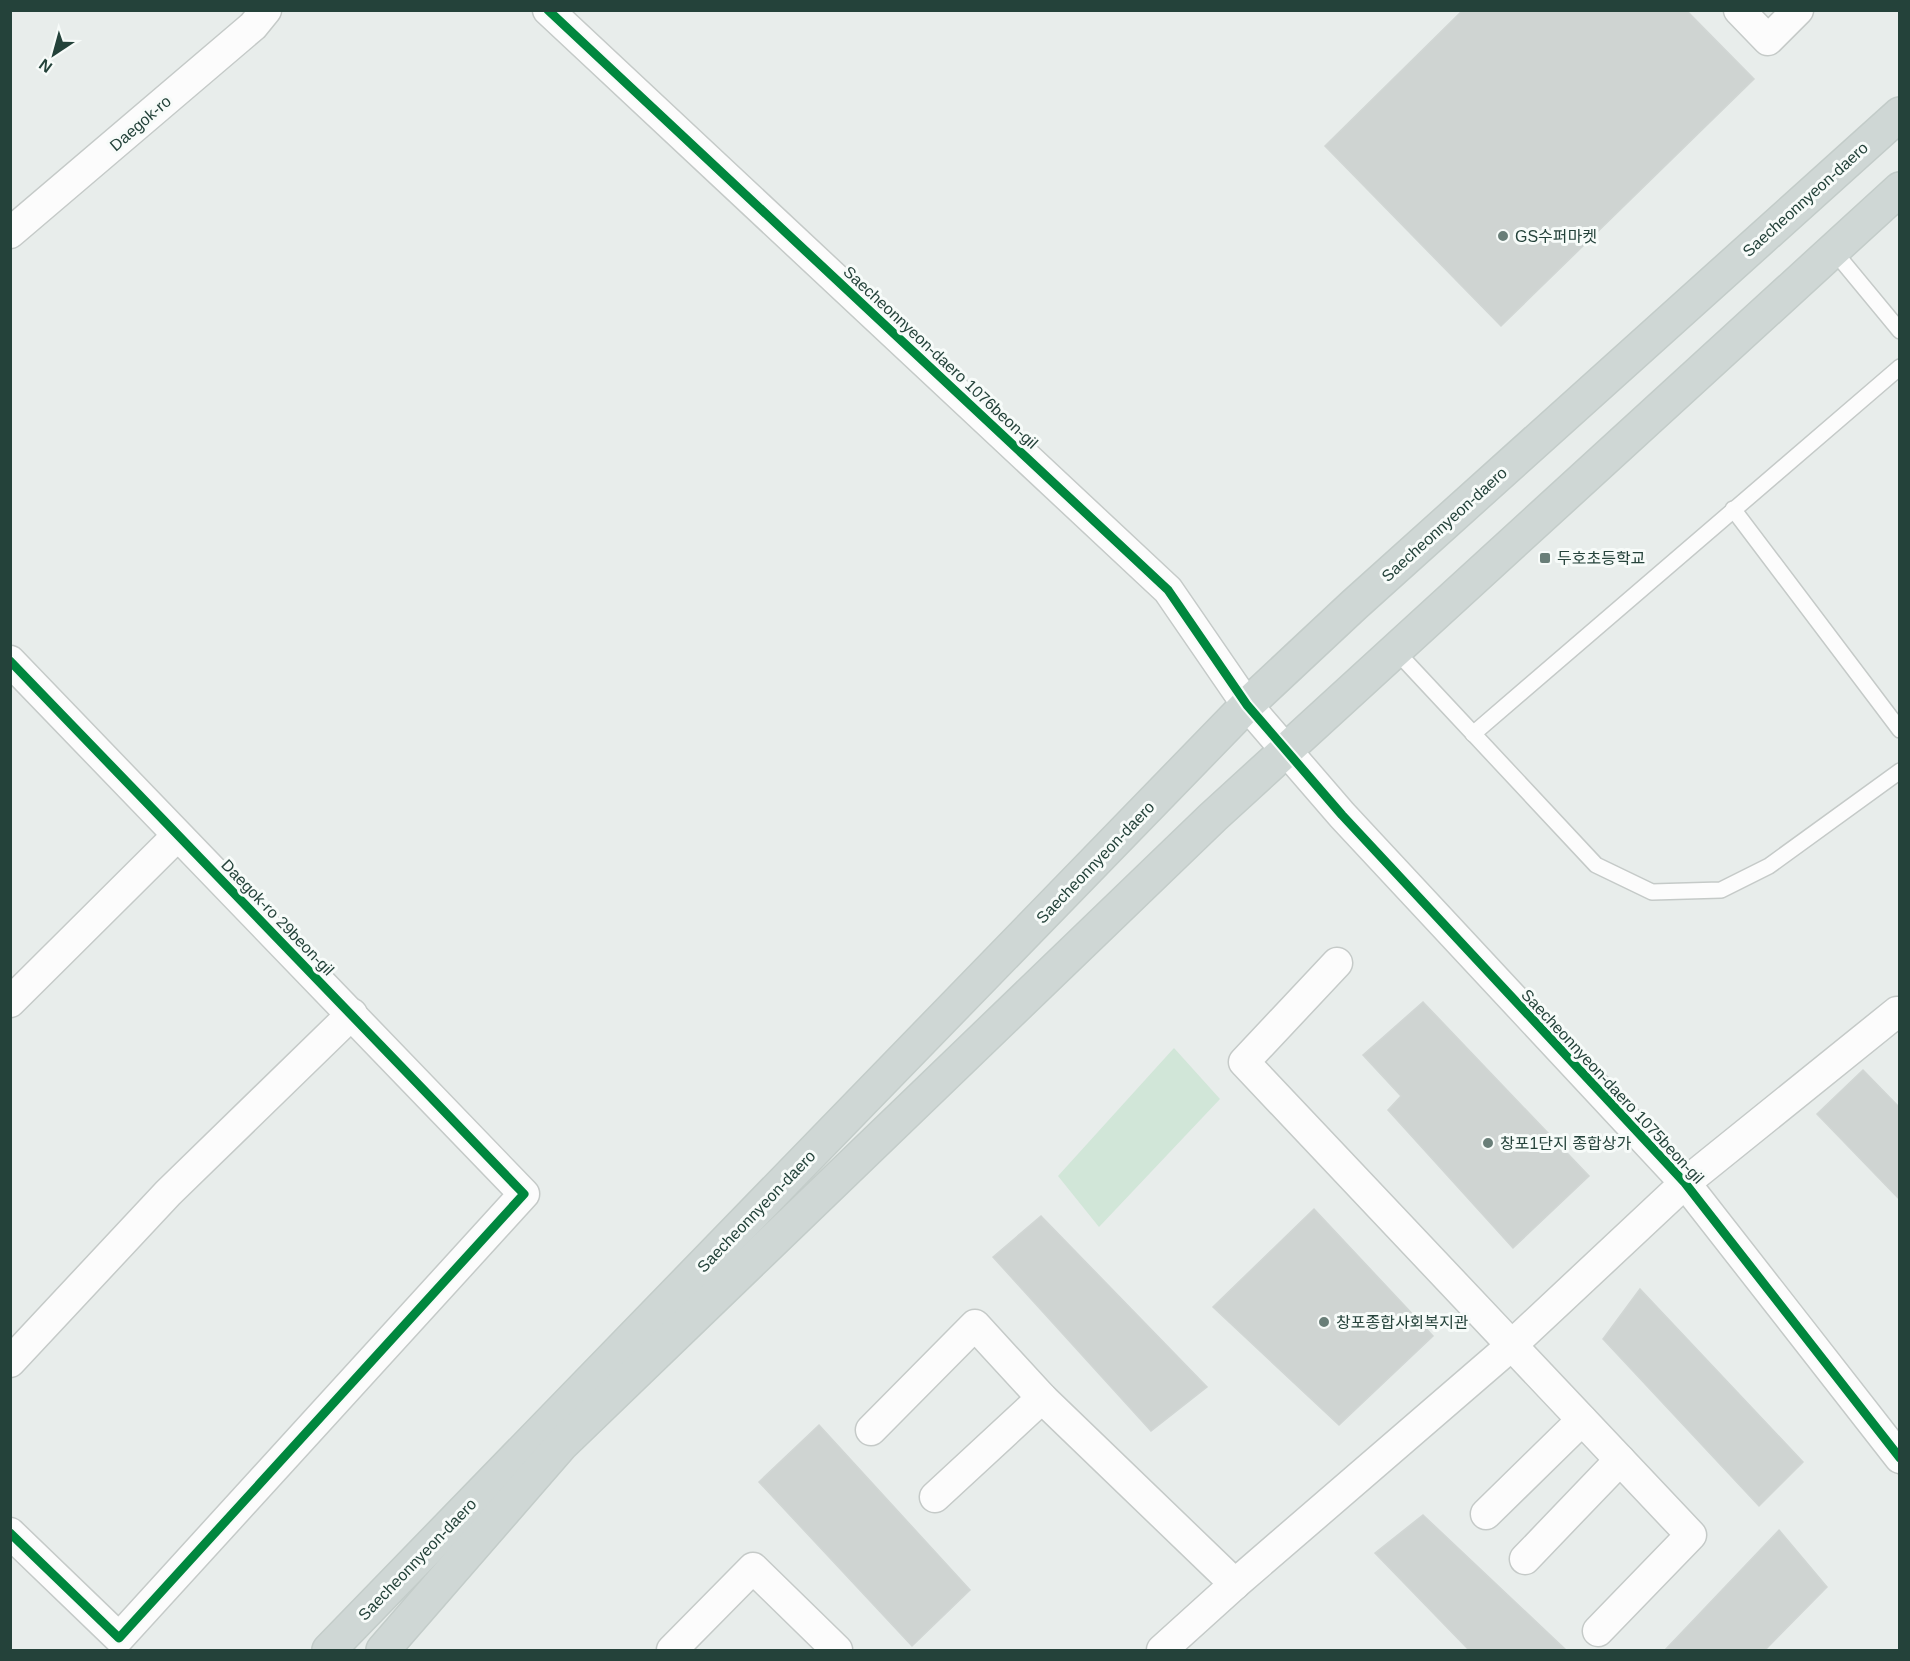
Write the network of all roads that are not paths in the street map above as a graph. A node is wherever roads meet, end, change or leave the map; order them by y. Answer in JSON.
{"nodes":[{"id":1,"x":266,"y":10,"type":"edge"},
{"id":2,"x":548,"y":10,"type":"edge"},
{"id":3,"x":1739,"y":10,"type":"edge"},
{"id":4,"x":1798,"y":10,"type":"edge"},
{"id":5,"x":1899,"y":114,"type":"edge"},
{"id":6,"x":1899,"y":189,"type":"edge"},
{"id":7,"x":10,"y":233,"type":"edge"},
{"id":8,"x":1833,"y":250,"type":"junction"},
{"id":9,"x":1899,"y":331,"type":"edge"},
{"id":10,"x":1899,"y":367,"type":"edge"},
{"id":11,"x":1734,"y":509,"type":"junction"},
{"id":12,"x":1396,"y":651,"type":"junction"},
{"id":13,"x":10,"y":661,"type":"edge"},
{"id":14,"x":1247,"y":705,"type":"junction"},
{"id":15,"x":1899,"y":730,"type":"edge"},
{"id":16,"x":1473,"y":734,"type":"junction"},
{"id":17,"x":1286,"y":751,"type":"junction"},
{"id":18,"x":1899,"y":771,"type":"edge"},
{"id":19,"x":177,"y":836,"type":"junction"},
{"id":20,"x":1337,"y":963,"type":"dead end"},
{"id":21,"x":10,"y":1002,"type":"edge"},
{"id":22,"x":1898,"y":1012,"type":"edge"},
{"id":23,"x":352,"y":1014,"type":"junction"},
{"id":24,"x":1684,"y":1183,"type":"junction"},
{"id":25,"x":1512,"y":1345,"type":"junction"},
{"id":26,"x":10,"y":1362,"type":"edge"},
{"id":27,"x":1042,"y":1398,"type":"junction"},
{"id":28,"x":1582,"y":1420,"type":"junction"},
{"id":29,"x":871,"y":1430,"type":"dead end"},
{"id":30,"x":1899,"y":1458,"type":"edge"},
{"id":31,"x":1620,"y":1460,"type":"junction"},
{"id":32,"x":934,"y":1497,"type":"dead end"},
{"id":33,"x":1486,"y":1514,"type":"dead end"},
{"id":34,"x":10,"y":1533,"type":"edge"},
{"id":35,"x":1525,"y":1559,"type":"dead end"},
{"id":36,"x":1235,"y":1584,"type":"junction"},
{"id":37,"x":1598,"y":1631,"type":"dead end"},
{"id":38,"x":833,"y":1649,"type":"edge"},
{"id":39,"x":329,"y":1650,"type":"edge"},
{"id":40,"x":383,"y":1650,"type":"edge"},
{"id":41,"x":672,"y":1650,"type":"edge"},
{"id":42,"x":1162,"y":1650,"type":"edge"}],
"edges":[{"from":1,"to":7,"type":"street","name":"Daegok-ro"},
{"from":2,"to":14,"type":"street","name":"Saecheonnyeon-daero 1076beon-gil"},
{"from":3,"to":4,"type":"street"},
{"from":5,"to":14,"type":"main road","name":"Saecheonnyeon-daero"},
{"from":6,"to":8,"type":"main road","name":"Saecheonnyeon-daero"},
{"from":8,"to":9,"type":"lane"},
{"from":8,"to":12,"type":"main road","name":"Saecheonnyeon-daero"},
{"from":10,"to":11,"type":"lane"},
{"from":11,"to":15,"type":"lane"},
{"from":11,"to":16,"type":"lane"},
{"from":12,"to":16,"type":"lane"},
{"from":12,"to":17,"type":"main road","name":"Saecheonnyeon-daero"},
{"from":13,"to":19,"type":"street","name":"Daegok-ro 29beon-gil"},
{"from":14,"to":17,"type":"street","name":"Saecheonnyeon-daero 1076beon-gil"},
{"from":14,"to":39,"type":"main road","name":"Saecheonnyeon-daero"},
{"from":16,"to":18,"type":"lane"},
{"from":17,"to":24,"type":"street","name":"Saecheonnyeon-daero 1075beon-gil"},
{"from":17,"to":40,"type":"main road","name":"Saecheonnyeon-daero"},
{"from":19,"to":21,"type":"street"},
{"from":19,"to":23,"type":"street","name":"Daegok-ro 29beon-gil"},
{"from":20,"to":25,"type":"street"},
{"from":22,"to":24,"type":"street"},
{"from":23,"to":26,"type":"street"},
{"from":23,"to":34,"type":"street","name":"Daegok-ro 29beon-gil"},
{"from":24,"to":25,"type":"street"},
{"from":24,"to":30,"type":"street","name":"Saecheonnyeon-daero 1075beon-gil"},
{"from":25,"to":28,"type":"street"},
{"from":25,"to":36,"type":"street"},
{"from":27,"to":29,"type":"street"},
{"from":27,"to":32,"type":"street"},
{"from":27,"to":36,"type":"street"},
{"from":28,"to":31,"type":"street"},
{"from":28,"to":33,"type":"street"},
{"from":31,"to":35,"type":"street"},
{"from":31,"to":37,"type":"street"},
{"from":36,"to":42,"type":"street"},
{"from":38,"to":41,"type":"street"}]}
